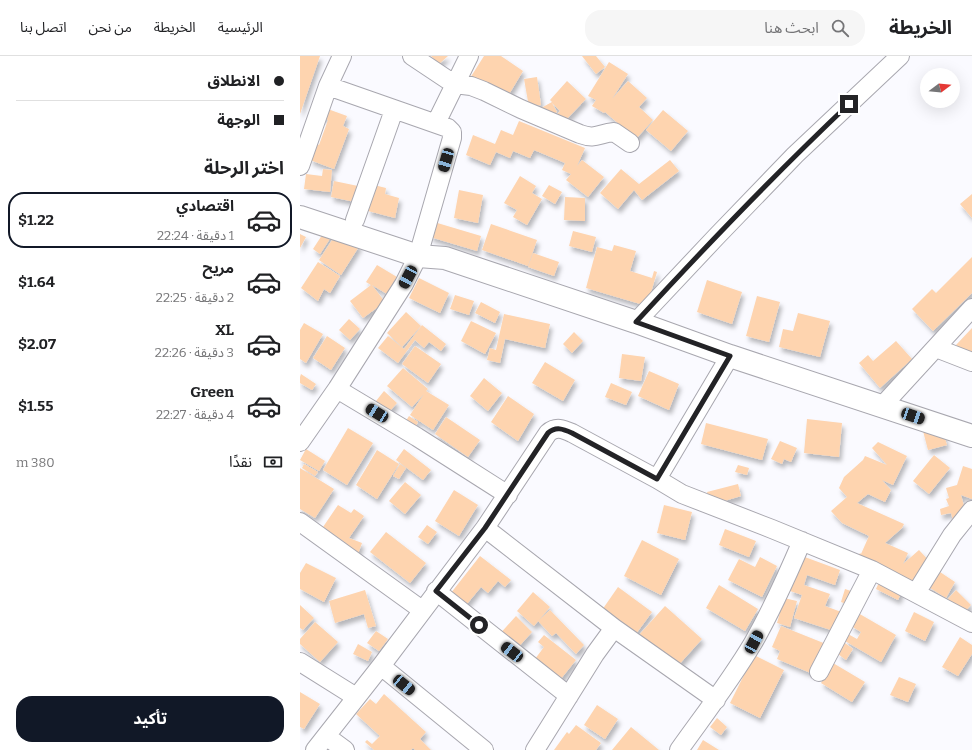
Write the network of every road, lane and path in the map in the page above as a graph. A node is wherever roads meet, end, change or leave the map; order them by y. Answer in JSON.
{"nodes":[{"id":1,"x":342,"y":56,"type":"edge"},
{"id":2,"x":412,"y":56,"type":"edge"},
{"id":3,"x":469,"y":56,"type":"edge"},
{"id":4,"x":900,"y":56,"type":"edge"},
{"id":5,"x":454,"y":84,"type":"junction"},
{"id":6,"x":328,"y":86,"type":"junction"},
{"id":7,"x":394,"y":110,"type":"junction"},
{"id":8,"x":436,"y":123,"type":"junction"},
{"id":9,"x":630,"y":143,"type":"dead end"},
{"id":10,"x":300,"y":166,"type":"edge"},
{"id":11,"x":300,"y":202,"type":"edge"},
{"id":12,"x":300,"y":217,"type":"edge"},
{"id":13,"x":355,"y":220,"type":"junction"},
{"id":14,"x":420,"y":249,"type":"junction"},
{"id":15,"x":972,"y":308,"type":"edge"},
{"id":16,"x":636,"y":322,"type":"junction"},
{"id":17,"x":936,"y":348,"type":"junction"},
{"id":18,"x":730,"y":356,"type":"junction"},
{"id":19,"x":972,"y":362,"type":"edge"},
{"id":20,"x":337,"y":389,"type":"junction"},
{"id":21,"x":883,"y":406,"type":"junction"},
{"id":22,"x":972,"y":436,"type":"edge"},
{"id":23,"x":300,"y":442,"type":"edge"},
{"id":24,"x":657,"y":479,"type":"junction"},
{"id":25,"x":508,"y":495,"type":"junction"},
{"id":26,"x":972,"y":510,"type":"edge"},
{"id":27,"x":300,"y":522,"type":"edge"},
{"id":28,"x":485,"y":528,"type":"junction"},
{"id":29,"x":802,"y":541,"type":"junction"},
{"id":30,"x":872,"y":570,"type":"junction"},
{"id":31,"x":436,"y":591,"type":"junction"},
{"id":32,"x":916,"y":592,"type":"junction"},
{"id":33,"x":422,"y":610,"type":"junction"},
{"id":34,"x":972,"y":623,"type":"edge"},
{"id":35,"x":614,"y":628,"type":"junction"},
{"id":36,"x":300,"y":662,"type":"edge"},
{"id":37,"x":381,"y":666,"type":"junction"},
{"id":38,"x":819,"y":672,"type":"dead end"},
{"id":39,"x":569,"y":696,"type":"junction"},
{"id":40,"x":356,"y":697,"type":"junction"},
{"id":41,"x":716,"y":700,"type":"junction"},
{"id":42,"x":326,"y":736,"type":"junction"},
{"id":43,"x":315,"y":750,"type":"edge"},
{"id":44,"x":345,"y":750,"type":"edge"},
{"id":45,"x":484,"y":750,"type":"edge"},
{"id":46,"x":535,"y":750,"type":"edge"},
{"id":47,"x":679,"y":750,"type":"edge"}],
"edges":[{"from":1,"to":6,"type":"street"},
{"from":2,"to":5,"type":"street"},
{"from":3,"to":5,"type":"street"},
{"from":4,"to":16,"type":"street"},
{"from":5,"to":8,"type":"street"},
{"from":5,"to":9,"type":"street"},
{"from":6,"to":7,"type":"street"},
{"from":6,"to":10,"type":"street"},
{"from":7,"to":8,"type":"street"},
{"from":7,"to":13,"type":"street"},
{"from":8,"to":14,"type":"street"},
{"from":11,"to":13,"type":"main road"},
{"from":12,"to":14,"type":"main road"},
{"from":13,"to":14,"type":"main road"},
{"from":14,"to":16,"type":"main road"},
{"from":14,"to":20,"type":"street"},
{"from":15,"to":17,"type":"street"},
{"from":16,"to":18,"type":"main road"},
{"from":17,"to":19,"type":"street"},
{"from":17,"to":21,"type":"street"},
{"from":18,"to":21,"type":"main road"},
{"from":18,"to":24,"type":"street"},
{"from":20,"to":23,"type":"street"},
{"from":20,"to":25,"type":"street"},
{"from":21,"to":22,"type":"main road"},
{"from":24,"to":25,"type":"street"},
{"from":24,"to":29,"type":"street"},
{"from":25,"to":28,"type":"street"},
{"from":26,"to":32,"type":"street"},
{"from":27,"to":33,"type":"street"},
{"from":28,"to":31,"type":"street"},
{"from":28,"to":35,"type":"street"},
{"from":29,"to":30,"type":"street"},
{"from":29,"to":41,"type":"street"},
{"from":30,"to":32,"type":"street"},
{"from":30,"to":38,"type":"street"},
{"from":31,"to":33,"type":"street"},
{"from":31,"to":39,"type":"street"},
{"from":32,"to":34,"type":"street"},
{"from":33,"to":37,"type":"street"},
{"from":35,"to":39,"type":"street"},
{"from":35,"to":41,"type":"street"},
{"from":36,"to":40,"type":"street"},
{"from":37,"to":40,"type":"street"},
{"from":37,"to":45,"type":"street"},
{"from":39,"to":46,"type":"street"},
{"from":40,"to":42,"type":"street"},
{"from":41,"to":47,"type":"street"},
{"from":42,"to":43,"type":"street"},
{"from":42,"to":44,"type":"street"}]}
